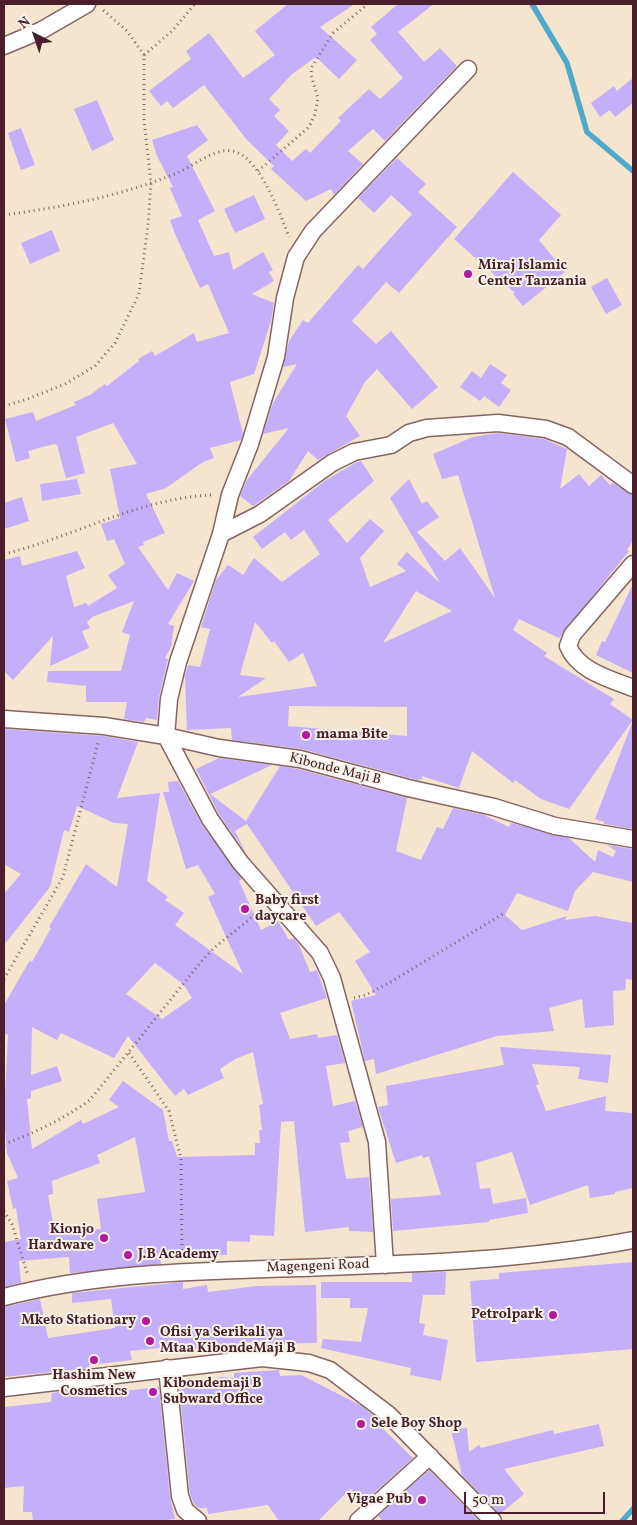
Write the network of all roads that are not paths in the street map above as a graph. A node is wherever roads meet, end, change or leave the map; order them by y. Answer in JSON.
{"nodes":[{"id":1,"x":87,"y":4,"type":"edge"},
{"id":2,"x":4,"y":46,"type":"edge"},
{"id":3,"x":468,"y":70,"type":"dead end"},
{"id":4,"x":633,"y":485,"type":"edge"},
{"id":5,"x":222,"y":534,"type":"junction"},
{"id":6,"x":633,"y":564,"type":"edge"},
{"id":7,"x":633,"y":688,"type":"edge"},
{"id":8,"x":4,"y":719,"type":"edge"},
{"id":9,"x":166,"y":736,"type":"junction"},
{"id":10,"x":633,"y":839,"type":"edge"},
{"id":11,"x":633,"y":1240,"type":"edge"},
{"id":12,"x":385,"y":1265,"type":"junction"},
{"id":13,"x":4,"y":1297,"type":"edge"},
{"id":14,"x":167,"y":1368,"type":"junction"},
{"id":15,"x":4,"y":1388,"type":"edge"},
{"id":16,"x":430,"y":1456,"type":"junction"},
{"id":17,"x":198,"y":1521,"type":"edge"},
{"id":18,"x":358,"y":1521,"type":"edge"},
{"id":19,"x":493,"y":1521,"type":"edge"}],
"edges":[{"from":1,"to":2,"type":"street"},
{"from":3,"to":5,"type":"street"},
{"from":4,"to":5,"type":"street"},
{"from":5,"to":9,"type":"street"},
{"from":6,"to":7,"type":"street"},
{"from":8,"to":9,"type":"street","name":"Kibonde Maji B"},
{"from":9,"to":10,"type":"street","name":"Kibonde Maji B"},
{"from":9,"to":12,"type":"street"},
{"from":11,"to":12,"type":"street","name":"Magengeni Road"},
{"from":12,"to":13,"type":"street","name":"Magengeni Road"},
{"from":14,"to":15,"type":"street"},
{"from":14,"to":16,"type":"street"},
{"from":14,"to":17,"type":"street"},
{"from":16,"to":18,"type":"street"},
{"from":16,"to":19,"type":"street"}]}
